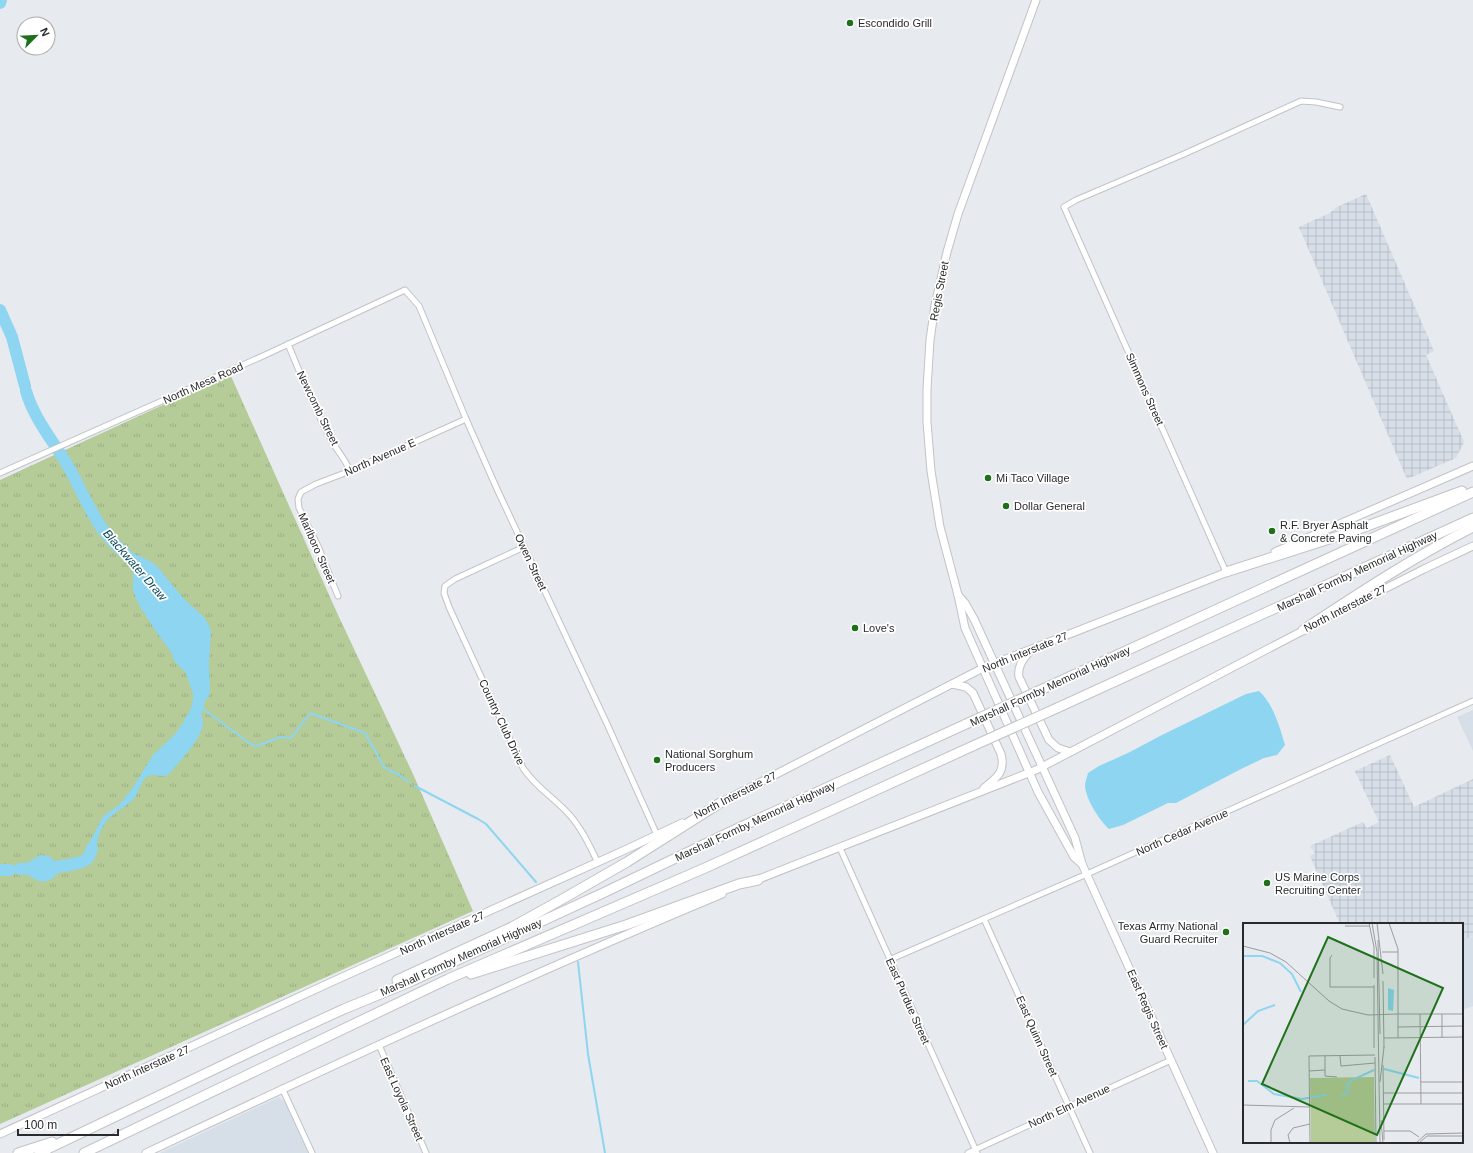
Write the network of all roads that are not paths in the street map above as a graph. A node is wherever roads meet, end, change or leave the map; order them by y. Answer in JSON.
{"nodes":[{"id":1,"x":1036,"y":0,"type":"edge"},
{"id":2,"x":1340,"y":107,"type":"dead end"},
{"id":3,"x":405,"y":290,"type":"joint"},
{"id":4,"x":288,"y":344,"type":"junction"},
{"id":5,"x":466,"y":419,"type":"junction"},
{"id":6,"x":1473,"y":466,"type":"edge"},
{"id":7,"x":350,"y":471,"type":"junction"},
{"id":8,"x":0,"y":474,"type":"edge"},
{"id":9,"x":1473,"y":487,"type":"edge"},
{"id":10,"x":1473,"y":492,"type":"edge"},
{"id":11,"x":298,"y":499,"type":"joint"},
{"id":12,"x":1473,"y":518,"type":"edge"},
{"id":13,"x":1473,"y":527,"type":"edge"},
{"id":14,"x":1473,"y":546,"type":"edge"},
{"id":15,"x":524,"y":547,"type":"junction"},
{"id":16,"x":1226,"y":572,"type":"junction"},
{"id":17,"x":958,"y":595,"type":"junction"},
{"id":18,"x":338,"y":596,"type":"dead end"},
{"id":19,"x":1303,"y":630,"type":"junction"},
{"id":20,"x":1032,"y":649,"type":"junction"},
{"id":21,"x":995,"y":664,"type":"junction"},
{"id":22,"x":983,"y":668,"type":"junction"},
{"id":23,"x":952,"y":684,"type":"junction"},
{"id":24,"x":1473,"y":701,"type":"edge"},
{"id":25,"x":1070,"y":752,"type":"junction"},
{"id":26,"x":1042,"y":766,"type":"junction"},
{"id":27,"x":1029,"y":772,"type":"junction"},
{"id":28,"x":981,"y":791,"type":"junction"},
{"id":29,"x":720,"y":803,"type":"junction"},
{"id":30,"x":658,"y":836,"type":"junction"},
{"id":31,"x":840,"y":848,"type":"junction"},
{"id":32,"x":598,"y":863,"type":"junction"},
{"id":33,"x":1082,"y":864,"type":"junction"},
{"id":34,"x":1087,"y":874,"type":"junction"},
{"id":35,"x":758,"y":880,"type":"junction"},
{"id":36,"x":984,"y":919,"type":"junction"},
{"id":37,"x":889,"y":960,"type":"junction"},
{"id":38,"x":448,"y":979,"type":"junction"},
{"id":39,"x":356,"y":1003,"type":"junction"},
{"id":40,"x":379,"y":1045,"type":"junction"},
{"id":41,"x":1171,"y":1060,"type":"junction"},
{"id":42,"x":282,"y":1088,"type":"junction"},
{"id":43,"x":1069,"y":1106,"type":"junction"},
{"id":44,"x":149,"y":1122,"type":"junction"},
{"id":45,"x":0,"y":1134,"type":"edge"},
{"id":46,"x":74,"y":1136,"type":"junction"},
{"id":47,"x":976,"y":1151,"type":"edge"},
{"id":48,"x":18,"y":1153,"type":"edge"},
{"id":49,"x":39,"y":1153,"type":"edge"},
{"id":50,"x":84,"y":1153,"type":"edge"},
{"id":51,"x":93,"y":1153,"type":"edge"},
{"id":52,"x":146,"y":1153,"type":"edge"},
{"id":53,"x":312,"y":1153,"type":"edge"},
{"id":54,"x":426,"y":1153,"type":"edge"},
{"id":55,"x":968,"y":1153,"type":"edge"},
{"id":56,"x":1090,"y":1153,"type":"edge"},
{"id":57,"x":1213,"y":1153,"type":"edge"}],
"edges":[{"from":1,"to":17,"type":"main road","name":"Regis Street"},
{"from":2,"to":16,"type":"street","name":"Simmons Street"},
{"from":3,"to":4,"type":"street","name":"North Mesa Road"},
{"from":3,"to":5,"type":"street","name":"Owen Street"},
{"from":4,"to":7,"type":"street","name":"Newcomb Street"},
{"from":4,"to":8,"type":"street","name":"North Mesa Road"},
{"from":5,"to":7,"type":"street","name":"North Avenue E"},
{"from":5,"to":15,"type":"street","name":"Owen Street"},
{"from":6,"to":16,"type":"main road","name":"North Interstate 27"},
{"from":7,"to":11,"type":"street","name":"North Avenue E"},
{"from":9,"to":16,"type":"highway"},
{"from":10,"to":39,"type":"highway","name":"Marshall Formby Memorial Highway","bridge":true},
{"from":11,"to":18,"type":"street","name":"Marlboro Street"},
{"from":12,"to":38,"type":"highway","name":"Marshall Formby Memorial Highway","bridge":true},
{"from":13,"to":19,"type":"highway"},
{"from":14,"to":19,"type":"main road","name":"North Interstate 27"},
{"from":15,"to":30,"type":"street","name":"Owen Street"},
{"from":15,"to":32,"type":"street","name":"Country Club Drive"},
{"from":16,"to":20,"type":"main road","name":"North Interstate 27"},
{"from":17,"to":21,"type":"main road","name":"Regis Street"},
{"from":17,"to":22,"type":"main road","name":"Regis Street"},
{"from":19,"to":25,"type":"main road","name":"North Interstate 27"},
{"from":20,"to":21,"type":"main road","name":"North Interstate 27"},
{"from":20,"to":25,"type":"main road"},
{"from":21,"to":22,"type":"main road","name":"North Interstate 27"},
{"from":21,"to":26,"type":"main road","name":"Regis Street"},
{"from":22,"to":23,"type":"main road","name":"North Interstate 27"},
{"from":22,"to":27,"type":"main road","name":"Regis Street"},
{"from":23,"to":28,"type":"main road"},
{"from":23,"to":29,"type":"main road","name":"North Interstate 27"},
{"from":24,"to":34,"type":"street","name":"North Cedar Avenue"},
{"from":25,"to":26,"type":"main road","name":"North Interstate 27"},
{"from":26,"to":27,"type":"main road","name":"North Interstate 27"},
{"from":26,"to":33,"type":"main road","name":"East Regis Street"},
{"from":27,"to":28,"type":"main road","name":"North Interstate 27"},
{"from":27,"to":33,"type":"main road","name":"East Regis Street"},
{"from":28,"to":31,"type":"main road","name":"North Interstate 27"},
{"from":29,"to":30,"type":"main road","name":"North Interstate 27"},
{"from":29,"to":39,"type":"highway"},
{"from":30,"to":32,"type":"main road","name":"North Interstate 27"},
{"from":31,"to":35,"type":"main road","name":"North Interstate 27"},
{"from":31,"to":37,"type":"street","name":"East Purdue Street"},
{"from":32,"to":45,"type":"main road","name":"North Interstate 27"},
{"from":33,"to":34,"type":"main road","name":"East Regis Street"},
{"from":34,"to":36,"type":"street","name":"North Cedar Avenue"},
{"from":34,"to":41,"type":"main road","name":"East Regis Street"},
{"from":35,"to":38,"type":"highway"},
{"from":35,"to":40,"type":"main road","name":"North Interstate 27"},
{"from":36,"to":37,"type":"street","name":"North Cedar Avenue"},
{"from":36,"to":43,"type":"street","name":"East Quinn Street"},
{"from":37,"to":47,"type":"street","name":"East Purdue Street"},
{"from":38,"to":44,"type":"highway","name":"Marshall Formby Memorial Highway"},
{"from":39,"to":46,"type":"highway","name":"Marshall Formby Memorial Highway"},
{"from":40,"to":42,"type":"main road","name":"North Interstate 27"},
{"from":40,"to":54,"type":"street","name":"East Loyola Street"},
{"from":41,"to":43,"type":"street","name":"North Elm Avenue"},
{"from":41,"to":57,"type":"main road","name":"East Regis Street"},
{"from":42,"to":52,"type":"main road","name":"North Interstate 27"},
{"from":42,"to":53,"type":"street"},
{"from":43,"to":47,"type":"street","name":"North Elm Avenue"},
{"from":43,"to":56,"type":"street","name":"East Quinn Street"},
{"from":44,"to":50,"type":"highway","name":"Marshall Formby Memorial Highway"},
{"from":44,"to":51,"type":"highway"},
{"from":46,"to":48,"type":"highway"},
{"from":46,"to":49,"type":"highway","name":"Marshall Formby Memorial Highway"},
{"from":47,"to":55,"type":"street","name":"North Elm Avenue"}]}
